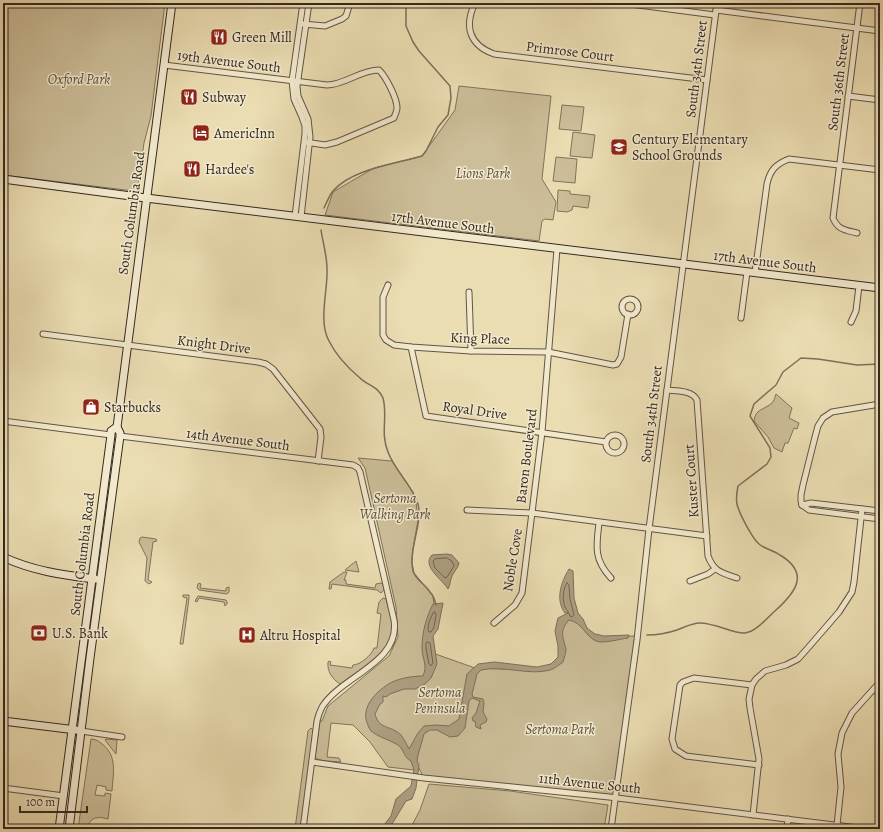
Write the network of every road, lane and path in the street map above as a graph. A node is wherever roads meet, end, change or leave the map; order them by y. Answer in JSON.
{"nodes":[{"id":1,"x":172,"y":3,"type":"edge"},
{"id":2,"x":303,"y":3,"type":"edge"},
{"id":3,"x":309,"y":3,"type":"edge"},
{"id":4,"x":350,"y":3,"type":"edge"},
{"id":5,"x":475,"y":3,"type":"edge"},
{"id":6,"x":623,"y":3,"type":"edge"},
{"id":7,"x":717,"y":3,"type":"edge"},
{"id":8,"x":860,"y":3,"type":"edge"},
{"id":9,"x":716,"y":12,"type":"junction"},
{"id":10,"x":303,"y":24,"type":"junction"},
{"id":11,"x":857,"y":28,"type":"junction"},
{"id":12,"x":880,"y":31,"type":"edge"},
{"id":13,"x":164,"y":65,"type":"junction"},
{"id":14,"x":707,"y":80,"type":"junction"},
{"id":15,"x":294,"y":81,"type":"junction"},
{"id":16,"x":848,"y":96,"type":"junction"},
{"id":17,"x":880,"y":100,"type":"edge"},
{"id":18,"x":307,"y":143,"type":"junction"},
{"id":19,"x":839,"y":164,"type":"junction"},
{"id":20,"x":880,"y":170,"type":"edge"},
{"id":21,"x":3,"y":178,"type":"edge"},
{"id":22,"x":146,"y":198,"type":"junction"},
{"id":23,"x":298,"y":216,"type":"junction"},
{"id":24,"x":857,"y":233,"type":"dead end"},
{"id":25,"x":557,"y":249,"type":"junction"},
{"id":26,"x":683,"y":264,"type":"junction"},
{"id":27,"x":747,"y":272,"type":"junction"},
{"id":28,"x":755,"y":273,"type":"junction"},
{"id":29,"x":388,"y":285,"type":"dead end"},
{"id":30,"x":859,"y":286,"type":"junction"},
{"id":31,"x":880,"y":288,"type":"edge"},
{"id":32,"x":469,"y":292,"type":"dead end"},
{"id":33,"x":628,"y":314,"type":"dead end"},
{"id":34,"x":741,"y":318,"type":"dead end"},
{"id":35,"x":851,"y":322,"type":"dead end"},
{"id":36,"x":43,"y":334,"type":"dead end"},
{"id":37,"x":126,"y":345,"type":"junction"},
{"id":38,"x":411,"y":348,"type":"junction"},
{"id":39,"x":471,"y":351,"type":"junction"},
{"id":40,"x":548,"y":352,"type":"junction"},
{"id":41,"x":667,"y":390,"type":"junction"},
{"id":42,"x":880,"y":404,"type":"edge"},
{"id":43,"x":3,"y":421,"type":"edge"},
{"id":44,"x":117,"y":427,"type":"junction"},
{"id":45,"x":542,"y":432,"type":"junction"},
{"id":46,"x":111,"y":435,"type":"junction"},
{"id":47,"x":120,"y":436,"type":"junction"},
{"id":48,"x":606,"y":442,"type":"dead end"},
{"id":49,"x":116,"y":459,"type":"junction"},
{"id":50,"x":318,"y":461,"type":"junction"},
{"id":51,"x":802,"y":505,"type":"junction"},
{"id":52,"x":862,"y":509,"type":"junction"},
{"id":53,"x":466,"y":510,"type":"dead end"},
{"id":54,"x":880,"y":511,"type":"edge"},
{"id":55,"x":532,"y":514,"type":"junction"},
{"id":56,"x":861,"y":517,"type":"junction"},
{"id":57,"x":880,"y":519,"type":"edge"},
{"id":58,"x":600,"y":523,"type":"junction"},
{"id":59,"x":649,"y":529,"type":"junction"},
{"id":60,"x":707,"y":536,"type":"junction"},
{"id":61,"x":3,"y":557,"type":"edge"},
{"id":62,"x":715,"y":569,"type":"junction"},
{"id":63,"x":611,"y":578,"type":"dead end"},
{"id":64,"x":737,"y":578,"type":"dead end"},
{"id":65,"x":92,"y":579,"type":"junction"},
{"id":66,"x":101,"y":580,"type":"junction"},
{"id":67,"x":690,"y":581,"type":"dead end"},
{"id":68,"x":494,"y":624,"type":"dead end"},
{"id":69,"x":880,"y":682,"type":"edge"},
{"id":70,"x":752,"y":685,"type":"junction"},
{"id":71,"x":874,"y":689,"type":"junction"},
{"id":72,"x":880,"y":694,"type":"edge"},
{"id":73,"x":3,"y":722,"type":"edge"},
{"id":74,"x":72,"y":730,"type":"junction"},
{"id":75,"x":81,"y":731,"type":"junction"},
{"id":76,"x":122,"y":737,"type":"dead end"},
{"id":77,"x":312,"y":762,"type":"junction"},
{"id":78,"x":759,"y":765,"type":"junction"},
{"id":79,"x":3,"y":788,"type":"edge"},
{"id":80,"x":64,"y":796,"type":"junction"},
{"id":81,"x":616,"y":798,"type":"junction"},
{"id":82,"x":753,"y":815,"type":"junction"},
{"id":83,"x":788,"y":819,"type":"junction"},
{"id":84,"x":837,"y":825,"type":"junction"},
{"id":85,"x":59,"y":829,"type":"edge"},
{"id":86,"x":68,"y":829,"type":"edge"},
{"id":87,"x":303,"y":829,"type":"edge"},
{"id":88,"x":611,"y":829,"type":"edge"},
{"id":89,"x":787,"y":829,"type":"edge"},
{"id":90,"x":866,"y":829,"type":"edge"}],
"edges":[{"from":1,"to":13,"type":"main road","name":"South Columbia Road"},
{"from":2,"to":10,"type":"street"},
{"from":3,"to":10,"type":"street"},
{"from":4,"to":10,"type":"street"},
{"from":5,"to":14,"type":"street","name":"Primrose Court"},
{"from":6,"to":9,"type":"street"},
{"from":7,"to":9,"type":"street","name":"South 34th Street"},
{"from":8,"to":11,"type":"street","name":"South 36th Street"},
{"from":9,"to":11,"type":"street"},
{"from":9,"to":14,"type":"street","name":"South 34th Street"},
{"from":10,"to":15,"type":"street"},
{"from":11,"to":12,"type":"street"},
{"from":11,"to":16,"type":"street","name":"South 36th Street"},
{"from":13,"to":15,"type":"street","name":"19th Avenue South"},
{"from":13,"to":22,"type":"main road","name":"South Columbia Road"},
{"from":14,"to":26,"type":"street","name":"South 34th Street"},
{"from":15,"to":18,"type":"street"},
{"from":15,"to":18,"type":"street","name":"19th Avenue South"},
{"from":16,"to":17,"type":"street"},
{"from":16,"to":19,"type":"street","name":"South 36th Street"},
{"from":18,"to":23,"type":"street"},
{"from":19,"to":20,"type":"street"},
{"from":19,"to":24,"type":"street","name":"South 36th Street"},
{"from":19,"to":28,"type":"street"},
{"from":21,"to":22,"type":"main road","name":"17th Avenue South"},
{"from":22,"to":23,"type":"main road","name":"17th Avenue South"},
{"from":22,"to":37,"type":"main road","name":"South Columbia Road"},
{"from":23,"to":25,"type":"main road","name":"17th Avenue South"},
{"from":25,"to":26,"type":"main road","name":"17th Avenue South"},
{"from":25,"to":40,"type":"street","name":"Baron Boulevard"},
{"from":26,"to":27,"type":"main road","name":"17th Avenue South"},
{"from":26,"to":41,"type":"street","name":"South 34th Street"},
{"from":27,"to":28,"type":"main road","name":"17th Avenue South"},
{"from":27,"to":34,"type":"street"},
{"from":28,"to":30,"type":"main road","name":"17th Avenue South"},
{"from":29,"to":38,"type":"street","name":"King Place"},
{"from":30,"to":31,"type":"main road","name":"17th Avenue South"},
{"from":30,"to":35,"type":"street"},
{"from":32,"to":39,"type":"street"},
{"from":33,"to":40,"type":"street","name":"King Place"},
{"from":36,"to":37,"type":"street","name":"Knight Drive"},
{"from":37,"to":44,"type":"main road","name":"South Columbia Road"},
{"from":37,"to":50,"type":"street","name":"Knight Drive"},
{"from":38,"to":39,"type":"street","name":"King Place"},
{"from":38,"to":45,"type":"street","name":"Royal Drive"},
{"from":39,"to":40,"type":"street","name":"King Place"},
{"from":40,"to":45,"type":"street","name":"Baron Boulevard"},
{"from":41,"to":59,"type":"street","name":"South 34th Street"},
{"from":41,"to":60,"type":"street","name":"Kuster Court"},
{"from":42,"to":51,"type":"street"},
{"from":43,"to":46,"type":"street"},
{"from":44,"to":46,"type":"main road","name":"South Columbia Road"},
{"from":44,"to":47,"type":"main road","name":"South Columbia Road"},
{"from":45,"to":48,"type":"street"},
{"from":45,"to":55,"type":"street","name":"Baron Boulevard"},
{"from":46,"to":49,"type":"main road"},
{"from":46,"to":65,"type":"main road","name":"South Columbia Road"},
{"from":47,"to":49,"type":"main road","name":"South Columbia Road"},
{"from":47,"to":50,"type":"street","name":"14th Avenue South"},
{"from":49,"to":66,"type":"main road","name":"South Columbia Road"},
{"from":50,"to":77,"type":"street","name":"14th Avenue South"},
{"from":51,"to":52,"type":"street"},
{"from":51,"to":56,"type":"street"},
{"from":52,"to":54,"type":"street"},
{"from":52,"to":56,"type":"street"},
{"from":53,"to":55,"type":"street"},
{"from":55,"to":58,"type":"street","name":"Baron Boulevard"},
{"from":55,"to":68,"type":"street","name":"Noble Cove"},
{"from":56,"to":57,"type":"street"},
{"from":56,"to":70,"type":"street"},
{"from":58,"to":59,"type":"street","name":"Baron Boulevard"},
{"from":58,"to":63,"type":"street"},
{"from":59,"to":60,"type":"street","name":"Baron Boulevard"},
{"from":59,"to":81,"type":"street","name":"South 34th Street"},
{"from":60,"to":62,"type":"street","name":"Kuster Court"},
{"from":61,"to":65,"type":"main road"},
{"from":62,"to":64,"type":"street"},
{"from":62,"to":67,"type":"street"},
{"from":65,"to":66,"type":"main road"},
{"from":65,"to":74,"type":"main road","name":"South Columbia Road"},
{"from":66,"to":75,"type":"main road","name":"South Columbia Road"},
{"from":69,"to":71,"type":"street"},
{"from":70,"to":78,"type":"street"},
{"from":70,"to":78,"type":"street"},
{"from":71,"to":72,"type":"street"},
{"from":71,"to":84,"type":"street"},
{"from":73,"to":74,"type":"main road"},
{"from":74,"to":75,"type":"main road"},
{"from":74,"to":80,"type":"main road","name":"South Columbia Road"},
{"from":75,"to":76,"type":"street"},
{"from":75,"to":86,"type":"main road","name":"South Columbia Road"},
{"from":77,"to":81,"type":"street","name":"11th Avenue South"},
{"from":77,"to":87,"type":"street"},
{"from":78,"to":82,"type":"street"},
{"from":79,"to":80,"type":"street"},
{"from":80,"to":85,"type":"main road","name":"South Columbia Road"},
{"from":81,"to":82,"type":"street","name":"11th Avenue South"},
{"from":81,"to":88,"type":"street","name":"South 34th Street"},
{"from":82,"to":83,"type":"street","name":"11th Avenue South"},
{"from":83,"to":84,"type":"street","name":"11th Avenue South"},
{"from":83,"to":89,"type":"street"},
{"from":84,"to":90,"type":"street","name":"11th Avenue South"}]}
